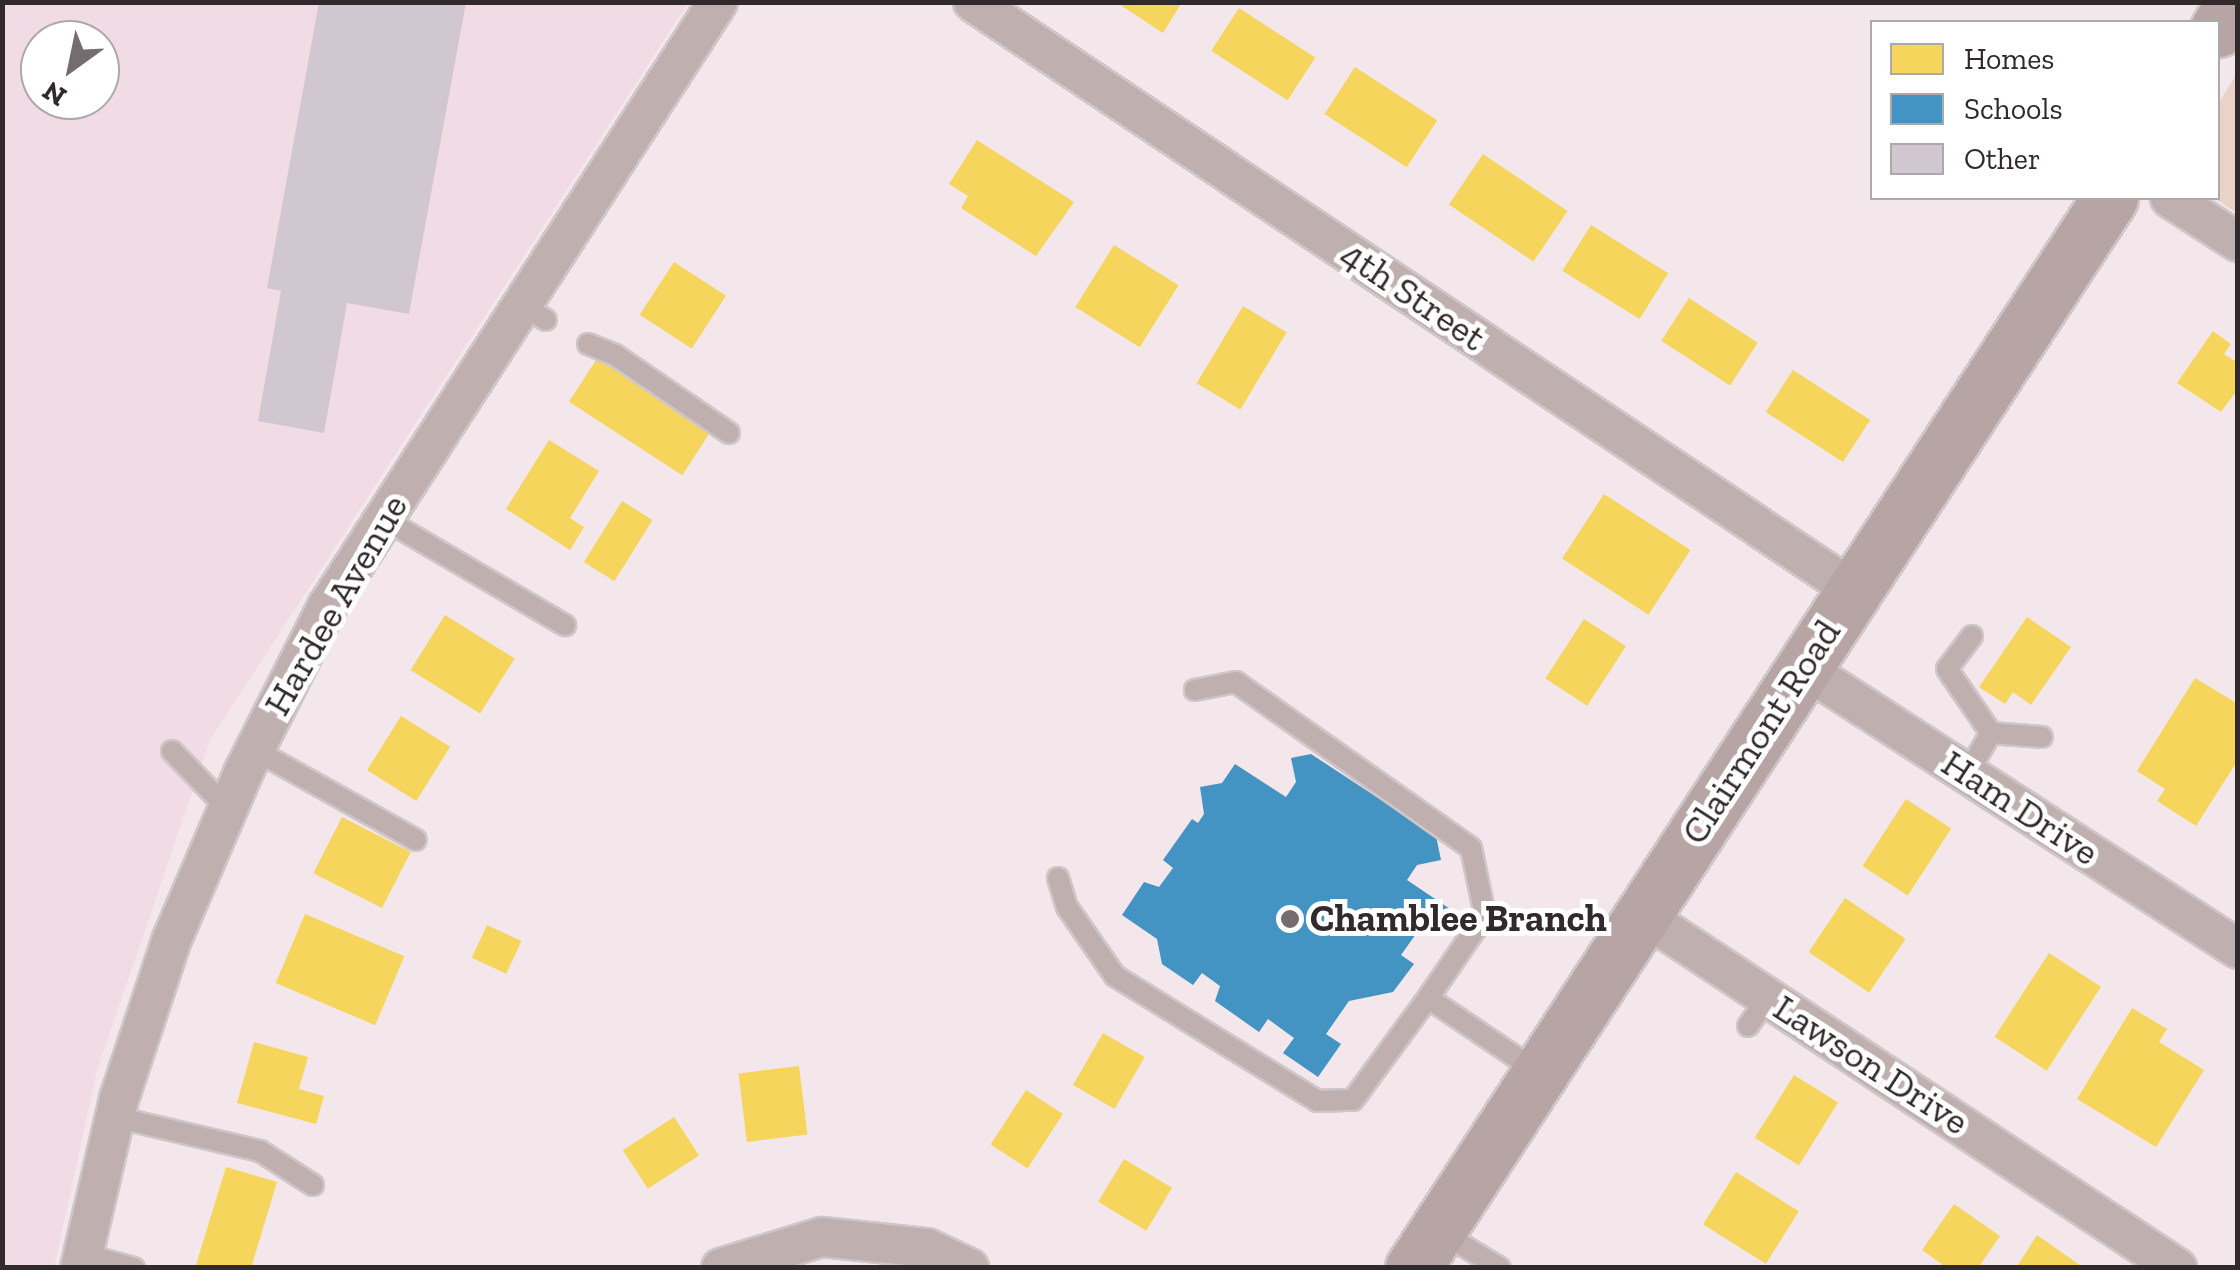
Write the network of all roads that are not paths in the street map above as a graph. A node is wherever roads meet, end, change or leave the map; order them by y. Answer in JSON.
{"nodes":[{"id":1,"x":718,"y":2,"type":"edge"},
{"id":2,"x":973,"y":2,"type":"edge"},
{"id":3,"x":2234,"y":2,"type":"edge"},
{"id":4,"x":2220,"y":25,"type":"edge"},
{"id":5,"x":2109,"y":200,"type":"edge"},
{"id":6,"x":2173,"y":200,"type":"edge"},
{"id":7,"x":2238,"y":242,"type":"edge"},
{"id":8,"x":588,"y":344,"type":"dead end"},
{"id":9,"x":729,"y":433,"type":"dead end"},
{"id":10,"x":384,"y":519,"type":"junction"},
{"id":11,"x":1852,"y":589,"type":"junction"},
{"id":12,"x":565,"y":624,"type":"dead end"},
{"id":13,"x":1972,"y":636,"type":"dead end"},
{"id":14,"x":1802,"y":667,"type":"junction"},
{"id":15,"x":1194,"y":690,"type":"dead end"},
{"id":16,"x":1991,"y":734,"type":"junction"},
{"id":17,"x":2042,"y":736,"type":"dead end"},
{"id":18,"x":254,"y":750,"type":"junction"},
{"id":19,"x":172,"y":751,"type":"dead end"},
{"id":20,"x":1967,"y":774,"type":"junction"},
{"id":21,"x":228,"y":808,"type":"junction"},
{"id":22,"x":416,"y":840,"type":"dead end"},
{"id":23,"x":1058,"y":878,"type":"dead end"},
{"id":24,"x":1644,"y":916,"type":"junction"},
{"id":25,"x":2238,"y":949,"type":"edge"},
{"id":26,"x":1428,"y":998,"type":"junction"},
{"id":27,"x":1540,"y":1073,"type":"junction"},
{"id":28,"x":116,"y":1116,"type":"junction"},
{"id":29,"x":312,"y":1186,"type":"dead end"},
{"id":30,"x":1425,"y":1249,"type":"edge"},
{"id":31,"x":82,"y":1261,"type":"edge"},
{"id":32,"x":134,"y":1268,"type":"edge"},
{"id":33,"x":721,"y":1268,"type":"edge"},
{"id":34,"x":969,"y":1268,"type":"edge"},
{"id":35,"x":1500,"y":1268,"type":"edge"},
{"id":36,"x":2176,"y":1268,"type":"edge"}],
"edges":[{"from":1,"to":10,"type":"street","name":"Hardee Avenue"},
{"from":2,"to":11,"type":"street","name":"4th Street"},
{"from":3,"to":4,"type":"main road"},
{"from":5,"to":11,"type":"main road","name":"Clairmont Road"},
{"from":6,"to":7,"type":"street"},
{"from":8,"to":9,"type":"lane"},
{"from":10,"to":12,"type":"lane"},
{"from":10,"to":18,"type":"street","name":"Hardee Avenue"},
{"from":11,"to":14,"type":"main road","name":"Clairmont Road"},
{"from":13,"to":16,"type":"lane"},
{"from":14,"to":20,"type":"street","name":"Ham Drive"},
{"from":14,"to":24,"type":"main road","name":"Clairmont Road"},
{"from":15,"to":26,"type":"lane"},
{"from":16,"to":17,"type":"lane"},
{"from":16,"to":20,"type":"lane"},
{"from":18,"to":21,"type":"street","name":"Hardee Avenue"},
{"from":18,"to":22,"type":"lane"},
{"from":19,"to":21,"type":"lane"},
{"from":20,"to":25,"type":"street","name":"Ham Drive"},
{"from":21,"to":28,"type":"street","name":"Hardee Avenue"},
{"from":23,"to":26,"type":"lane"},
{"from":24,"to":27,"type":"main road","name":"Clairmont Road"},
{"from":24,"to":36,"type":"street","name":"Lawson Drive"},
{"from":26,"to":27,"type":"lane"},
{"from":27,"to":30,"type":"main road","name":"Clairmont Road"},
{"from":28,"to":29,"type":"lane"},
{"from":28,"to":31,"type":"street","name":"Hardee Avenue"},
{"from":30,"to":35,"type":"lane"},
{"from":31,"to":32,"type":"lane"},
{"from":33,"to":34,"type":"street"}]}
